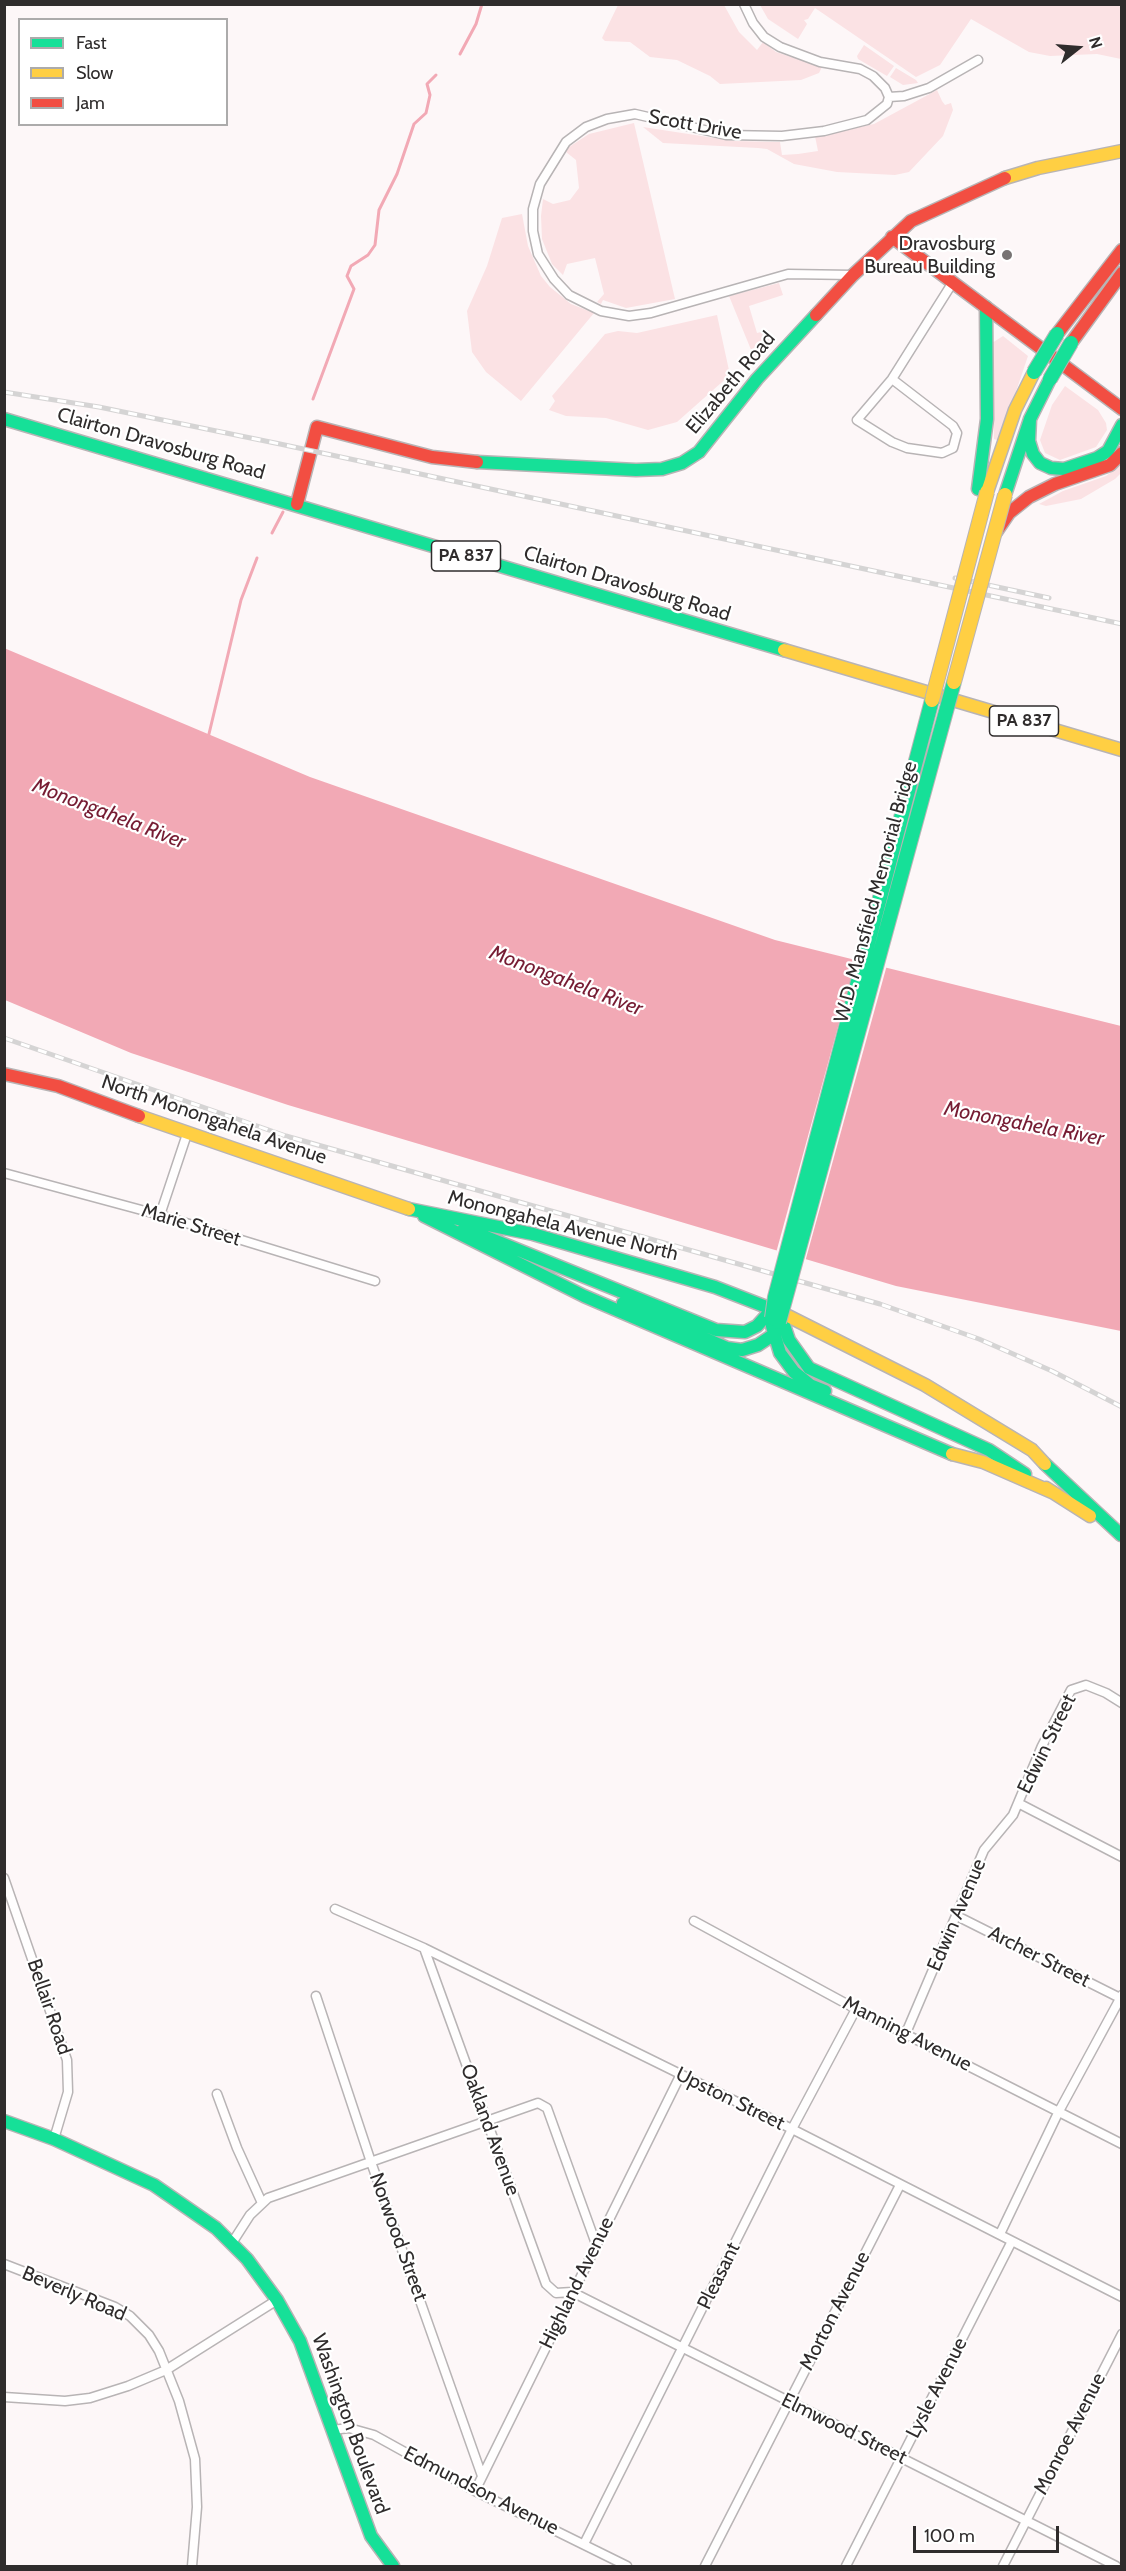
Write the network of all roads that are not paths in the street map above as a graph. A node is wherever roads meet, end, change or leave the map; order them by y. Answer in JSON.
{"nodes":[{"id":1,"x":744,"y":4,"type":"edge"},
{"id":2,"x":978,"y":60,"type":"dead end"},
{"id":3,"x":889,"y":97,"type":"junction"},
{"id":4,"x":1122,"y":151,"type":"edge"},
{"id":5,"x":892,"y":237,"type":"junction"},
{"id":6,"x":1122,"y":250,"type":"edge"},
{"id":7,"x":1122,"y":273,"type":"edge"},
{"id":8,"x":853,"y":275,"type":"junction"},
{"id":9,"x":952,"y":282,"type":"junction"},
{"id":10,"x":986,"y":308,"type":"junction"},
{"id":11,"x":892,"y":379,"type":"junction"},
{"id":12,"x":1122,"y":409,"type":"edge"},
{"id":13,"x":1030,"y":418,"type":"junction"},
{"id":14,"x":4,"y":419,"type":"edge"},
{"id":15,"x":1122,"y":425,"type":"edge"},
{"id":16,"x":1122,"y":453,"type":"edge"},
{"id":17,"x":983,"y":490,"type":"junction"},
{"id":18,"x":297,"y":504,"type":"junction"},
{"id":19,"x":993,"y":536,"type":"junction"},
{"id":20,"x":930,"y":698,"type":"junction"},
{"id":21,"x":1122,"y":750,"type":"edge"},
{"id":22,"x":4,"y":1074,"type":"edge"},
{"id":23,"x":187,"y":1134,"type":"junction"},
{"id":24,"x":4,"y":1173,"type":"edge"},
{"id":25,"x":409,"y":1209,"type":"junction"},
{"id":26,"x":160,"y":1215,"type":"junction"},
{"id":27,"x":507,"y":1257,"type":"junction"},
{"id":28,"x":375,"y":1281,"type":"dead end"},
{"id":29,"x":781,"y":1298,"type":"junction"},
{"id":30,"x":775,"y":1323,"type":"junction"},
{"id":31,"x":983,"y":1462,"type":"junction"},
{"id":32,"x":1053,"y":1494,"type":"junction"},
{"id":33,"x":1121,"y":1535,"type":"edge"},
{"id":34,"x":1122,"y":1703,"type":"edge"},
{"id":35,"x":1018,"y":1803,"type":"junction"},
{"id":36,"x":1122,"y":1857,"type":"edge"},
{"id":37,"x":4,"y":1878,"type":"edge"},
{"id":38,"x":335,"y":1909,"type":"dead end"},
{"id":39,"x":957,"y":1916,"type":"junction"},
{"id":40,"x":694,"y":1921,"type":"dead end"},
{"id":41,"x":423,"y":1948,"type":"junction"},
{"id":42,"x":316,"y":1996,"type":"dead end"},
{"id":43,"x":1121,"y":1997,"type":"edge"},
{"id":44,"x":856,"y":2008,"type":"junction"},
{"id":45,"x":906,"y":2033,"type":"junction"},
{"id":46,"x":680,"y":2076,"type":"junction"},
{"id":47,"x":217,"y":2094,"type":"dead end"},
{"id":48,"x":1058,"y":2113,"type":"junction"},
{"id":49,"x":486,"y":2120,"type":"junction"},
{"id":50,"x":4,"y":2121,"type":"edge"},
{"id":51,"x":792,"y":2129,"type":"junction"},
{"id":52,"x":54,"y":2139,"type":"junction"},
{"id":53,"x":1122,"y":2144,"type":"edge"},
{"id":54,"x":371,"y":2162,"type":"junction"},
{"id":55,"x":900,"y":2185,"type":"junction"},
{"id":56,"x":262,"y":2203,"type":"junction"},
{"id":57,"x":1000,"y":2235,"type":"junction"},
{"id":58,"x":1012,"y":2241,"type":"junction"},
{"id":59,"x":232,"y":2243,"type":"junction"},
{"id":60,"x":597,"y":2244,"type":"junction"},
{"id":61,"x":4,"y":2264,"type":"edge"},
{"id":62,"x":572,"y":2292,"type":"junction"},
{"id":63,"x":1122,"y":2297,"type":"edge"},
{"id":64,"x":277,"y":2300,"type":"junction"},
{"id":65,"x":1122,"y":2334,"type":"edge"},
{"id":66,"x":682,"y":2349,"type":"junction"},
{"id":67,"x":166,"y":2370,"type":"junction"},
{"id":68,"x":4,"y":2397,"type":"edge"},
{"id":69,"x":788,"y":2402,"type":"junction"},
{"id":70,"x":333,"y":2430,"type":"junction"},
{"id":71,"x":902,"y":2457,"type":"junction"},
{"id":72,"x":482,"y":2476,"type":"junction"},
{"id":73,"x":476,"y":2491,"type":"junction"},
{"id":74,"x":1026,"y":2522,"type":"junction"},
{"id":75,"x":584,"y":2544,"type":"junction"},
{"id":76,"x":192,"y":2566,"type":"edge"},
{"id":77,"x":393,"y":2566,"type":"edge"},
{"id":78,"x":627,"y":2566,"type":"edge"},
{"id":79,"x":705,"y":2566,"type":"edge"},
{"id":80,"x":846,"y":2566,"type":"edge"},
{"id":81,"x":1003,"y":2566,"type":"edge"},
{"id":82,"x":1116,"y":2566,"type":"edge"}],
"edges":[{"from":1,"to":3,"type":"street"},
{"from":2,"to":3,"type":"street"},
{"from":3,"to":8,"type":"street","name":"Scott Drive"},
{"from":4,"to":5,"type":"main road","name":"Elizabeth Road"},
{"from":5,"to":8,"type":"main road","name":"Elizabeth Road"},
{"from":5,"to":9,"type":"main road"},
{"from":6,"to":17,"type":"main road","bridge":true},
{"from":7,"to":13,"type":"main road","name":"W.D. Mansfield Memorial Bridge","bridge":true},
{"from":8,"to":18,"type":"main road","name":"Elizabeth Road"},
{"from":9,"to":10,"type":"main road"},
{"from":9,"to":11,"type":"street"},
{"from":10,"to":12,"type":"main road"},
{"from":10,"to":17,"type":"main road"},
{"from":11,"to":11,"type":"street"},
{"from":13,"to":15,"type":"main road"},
{"from":13,"to":19,"type":"main road","name":"W.D. Mansfield Memorial Bridge","bridge":true},
{"from":14,"to":18,"type":"main road","name":"Clairton Dravosburg Road","number":"PA 837"},
{"from":16,"to":19,"type":"main road","bridge":true},
{"from":17,"to":20,"type":"main road","name":"W.D. Mansfield Memorial Bridge","bridge":true},
{"from":18,"to":20,"type":"main road","name":"Clairton Dravosburg Road","number":"PA 837"},
{"from":19,"to":29,"type":"main road","name":"W.D. Mansfield Memorial Bridge","bridge":true},
{"from":20,"to":21,"type":"main road","number":"PA 837"},
{"from":20,"to":29,"type":"main road","name":"W.D. Mansfield Memorial Bridge","bridge":true},
{"from":22,"to":23,"type":"main road","name":"North Monongahela Avenue"},
{"from":23,"to":25,"type":"main road","name":"North Monongahela Avenue"},
{"from":23,"to":26,"type":"street"},
{"from":24,"to":26,"type":"street","name":"Marie Street"},
{"from":25,"to":27,"type":"main road","name":"Monongahela Avenue North"},
{"from":25,"to":30,"type":"main road"},
{"from":25,"to":33,"type":"main road","name":"Monongahela Avenue North"},
{"from":26,"to":28,"type":"street","name":"Marie Street"},
{"from":27,"to":30,"type":"main road"},
{"from":27,"to":31,"type":"main road","name":"Monongahela Avenue North"},
{"from":29,"to":30,"type":"main road","bridge":true},
{"from":29,"to":30,"type":"main road","bridge":true},
{"from":30,"to":31,"type":"main road"},
{"from":30,"to":32,"type":"main road"},
{"from":31,"to":32,"type":"main road","name":"Monongahela Avenue North"},
{"from":32,"to":33,"type":"main road"},
{"from":34,"to":35,"type":"street","name":"Edwin Street"},
{"from":35,"to":36,"type":"street"},
{"from":35,"to":39,"type":"street","name":"Edwin Avenue"},
{"from":37,"to":52,"type":"street","name":"Bellair Road"},
{"from":38,"to":41,"type":"street","name":"Upston Street"},
{"from":39,"to":43,"type":"street","name":"Archer Street"},
{"from":39,"to":45,"type":"street","name":"Edwin Avenue"},
{"from":40,"to":44,"type":"street","name":"Manning Avenue"},
{"from":41,"to":46,"type":"street","name":"Upston Street"},
{"from":41,"to":49,"type":"street","name":"Oakland Avenue"},
{"from":42,"to":54,"type":"street","name":"Norwood Street"},
{"from":43,"to":48,"type":"street"},
{"from":44,"to":45,"type":"street","name":"Manning Avenue"},
{"from":44,"to":51,"type":"street","name":"Pleasant"},
{"from":45,"to":48,"type":"street","name":"Manning Avenue"},
{"from":46,"to":51,"type":"street","name":"Upston Street"},
{"from":46,"to":60,"type":"street","name":"Highland Avenue"},
{"from":47,"to":56,"type":"street"},
{"from":48,"to":53,"type":"street","name":"Manning Avenue"},
{"from":48,"to":57,"type":"street"},
{"from":49,"to":54,"type":"street"},
{"from":49,"to":60,"type":"street"},
{"from":49,"to":62,"type":"street","name":"Oakland Avenue"},
{"from":50,"to":52,"type":"main road","name":"Washington Boulevard"},
{"from":51,"to":55,"type":"street","name":"Upston Street"},
{"from":51,"to":66,"type":"street","name":"Pleasant"},
{"from":52,"to":59,"type":"main road","name":"Washington Boulevard"},
{"from":54,"to":56,"type":"street"},
{"from":54,"to":72,"type":"street","name":"Norwood Street"},
{"from":55,"to":57,"type":"street","name":"Upston Street"},
{"from":55,"to":69,"type":"street","name":"Morton Avenue"},
{"from":56,"to":59,"type":"street"},
{"from":57,"to":58,"type":"street","name":"Upston Street"},
{"from":58,"to":63,"type":"street","name":"Upston Street"},
{"from":58,"to":71,"type":"street","name":"Lysle Avenue"},
{"from":59,"to":64,"type":"main road","name":"Washington Boulevard"},
{"from":60,"to":62,"type":"street","name":"Highland Avenue"},
{"from":61,"to":67,"type":"street","name":"Beverly Road"},
{"from":62,"to":66,"type":"street","name":"Elmwood Street"},
{"from":62,"to":72,"type":"street","name":"Highland Avenue"},
{"from":64,"to":67,"type":"street"},
{"from":64,"to":70,"type":"main road","name":"Washington Boulevard"},
{"from":65,"to":74,"type":"street","name":"Monroe Avenue"},
{"from":66,"to":69,"type":"street","name":"Elmwood Street"},
{"from":66,"to":75,"type":"street","name":"Pleasant"},
{"from":67,"to":68,"type":"street"},
{"from":67,"to":76,"type":"street","name":"Beverly Road"},
{"from":69,"to":71,"type":"street","name":"Elmwood Street"},
{"from":69,"to":79,"type":"street","name":"Morton Avenue"},
{"from":70,"to":73,"type":"street","name":"Edmundson Avenue"},
{"from":70,"to":77,"type":"main road","name":"Washington Boulevard"},
{"from":71,"to":74,"type":"street","name":"Elmwood Street"},
{"from":71,"to":80,"type":"street","name":"Lysle Avenue"},
{"from":72,"to":73,"type":"street","name":"Highland Avenue"},
{"from":73,"to":75,"type":"street","name":"Edmundson Avenue"},
{"from":74,"to":81,"type":"street","name":"Monroe Avenue"},
{"from":74,"to":82,"type":"street","name":"Elmwood Street"},
{"from":75,"to":78,"type":"street","name":"Edmundson Avenue"}]}
